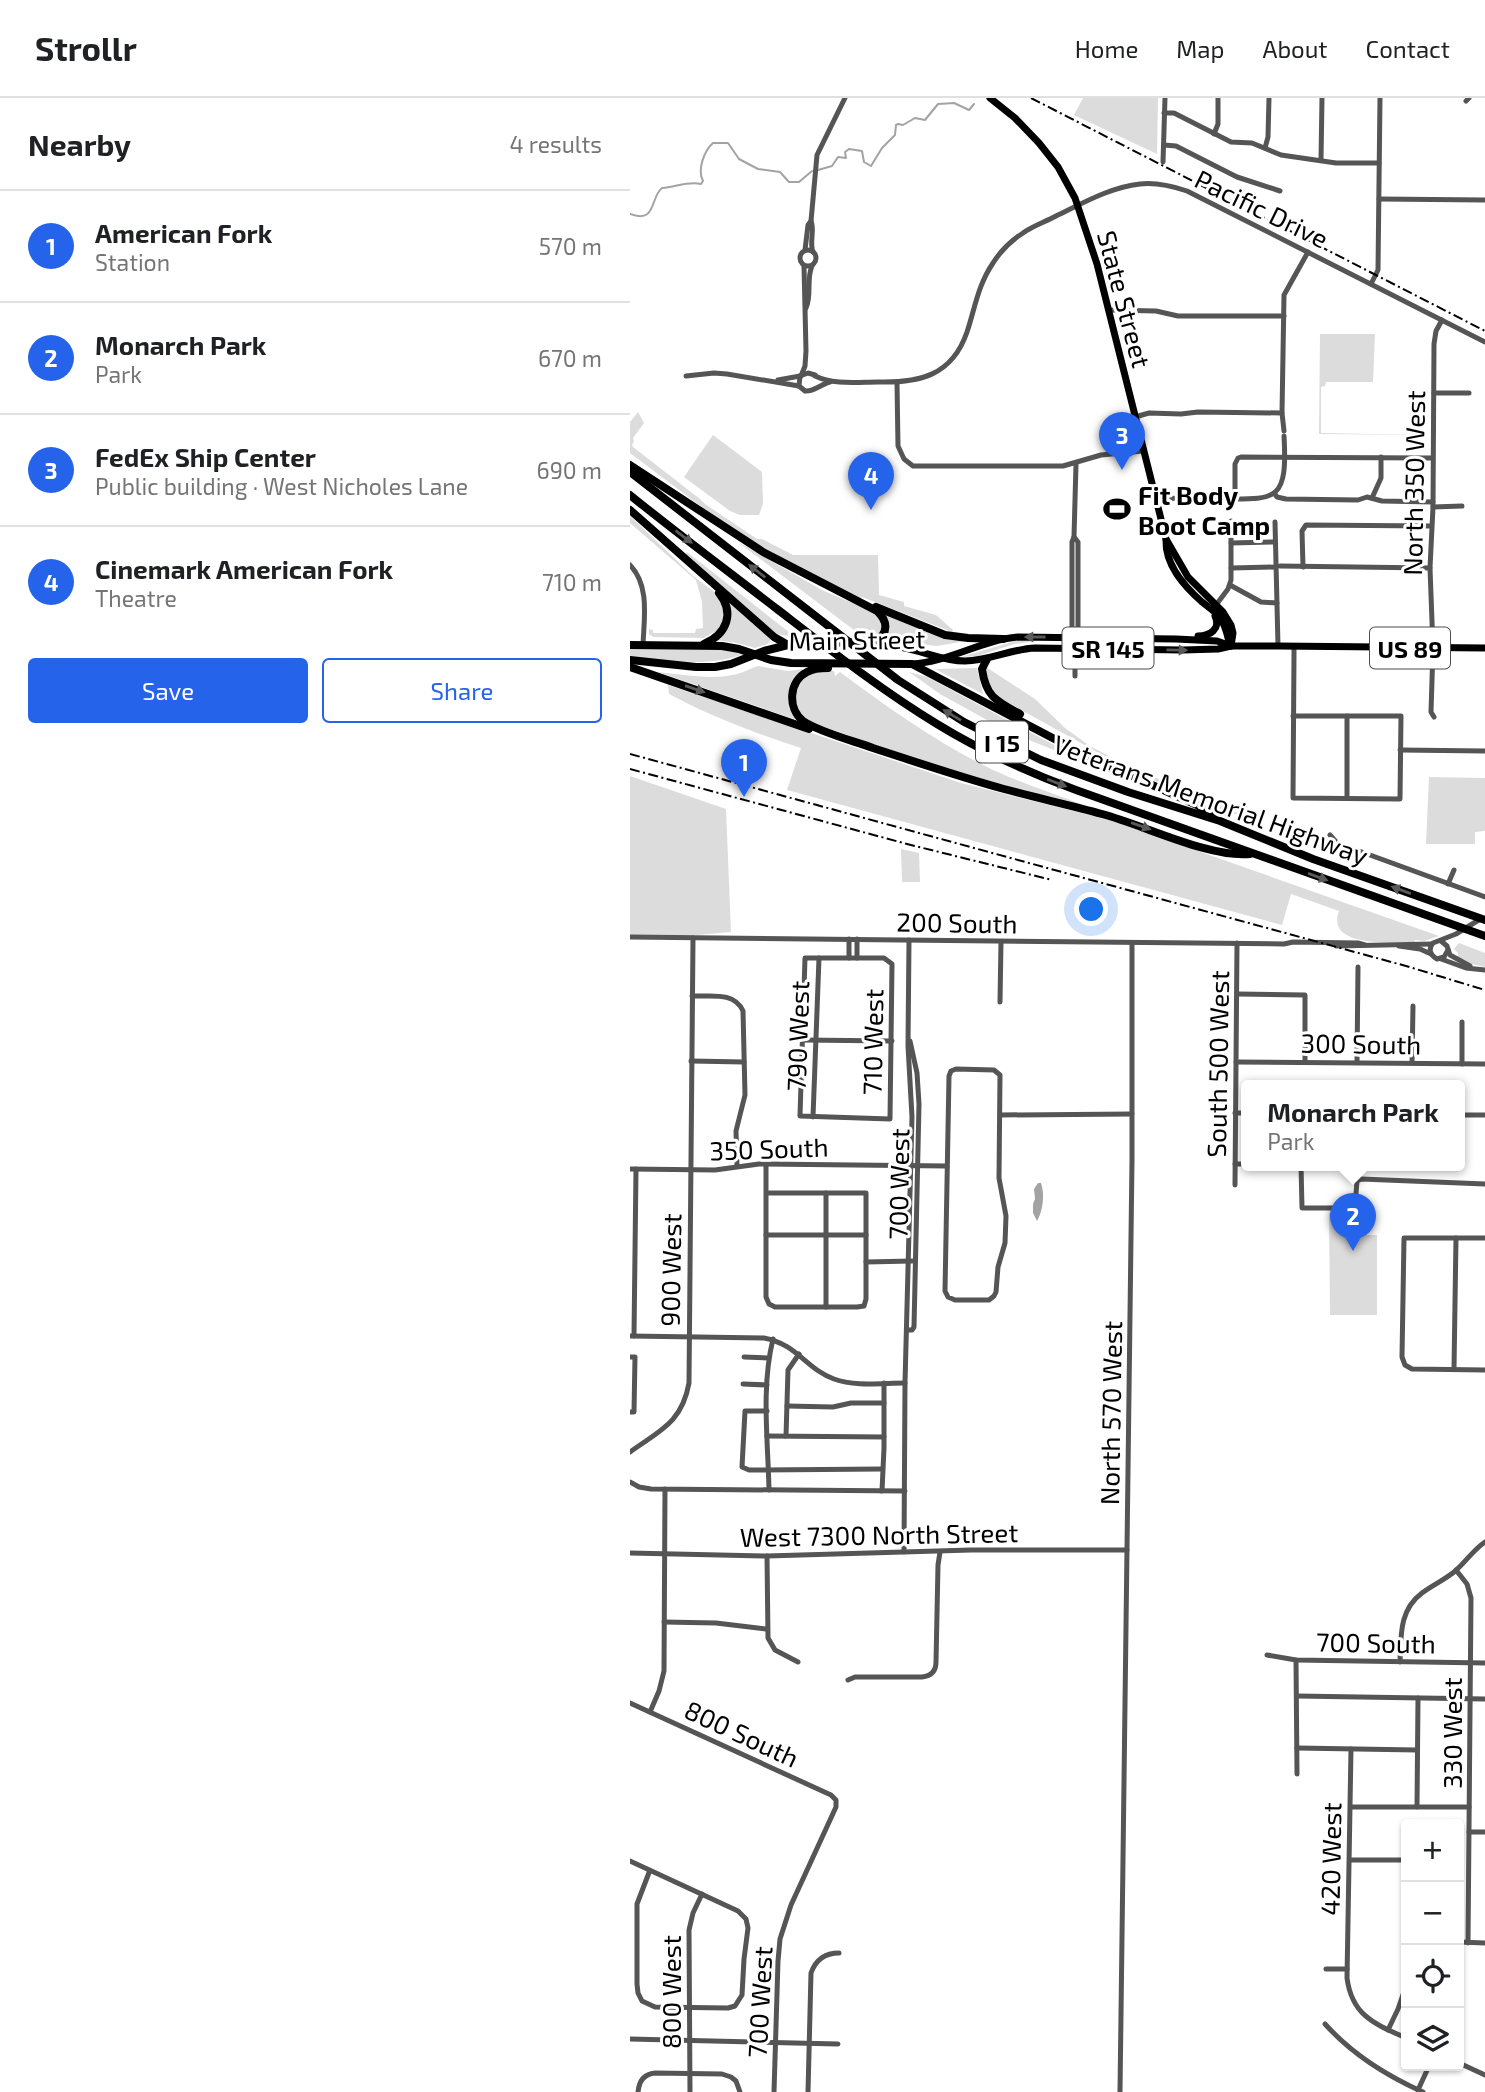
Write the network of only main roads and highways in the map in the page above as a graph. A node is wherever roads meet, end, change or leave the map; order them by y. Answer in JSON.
{"nodes":[{"id":1,"x":990,"y":98,"type":"edge"},
{"id":2,"x":630,"y":465,"type":"edge"},
{"id":3,"x":630,"y":472,"type":"edge"},
{"id":4,"x":630,"y":495,"type":"edge"},
{"id":5,"x":630,"y":510,"type":"edge"},
{"id":6,"x":1166,"y":539,"type":"junction"},
{"id":7,"x":677,"y":552,"type":"junction"},
{"id":8,"x":853,"y":599,"type":"junction"},
{"id":9,"x":1213,"y":607,"type":"junction"},
{"id":10,"x":1003,"y":639,"type":"junction"},
{"id":11,"x":1176,"y":639,"type":"junction"},
{"id":12,"x":879,"y":642,"type":"junction"},
{"id":13,"x":630,"y":645,"type":"edge"},
{"id":14,"x":788,"y":645,"type":"junction"},
{"id":15,"x":1231,"y":646,"type":"junction"},
{"id":16,"x":692,"y":647,"type":"junction"},
{"id":17,"x":1485,"y":648,"type":"edge"},
{"id":18,"x":755,"y":654,"type":"junction"},
{"id":19,"x":940,"y":659,"type":"junction"},
{"id":20,"x":987,"y":659,"type":"junction"},
{"id":21,"x":630,"y":660,"type":"edge"},
{"id":22,"x":912,"y":664,"type":"junction"},
{"id":23,"x":820,"y":666,"type":"junction"},
{"id":24,"x":630,"y":667,"type":"edge"},
{"id":25,"x":845,"y":738,"type":"junction"},
{"id":26,"x":1063,"y":743,"type":"junction"},
{"id":27,"x":1220,"y":821,"type":"junction"},
{"id":28,"x":1254,"y":854,"type":"junction"},
{"id":29,"x":1485,"y":918,"type":"edge"},
{"id":30,"x":1483,"y":936,"type":"edge"}],
"edges":[{"from":1,"to":6,"type":"main road","name":"State Street"},
{"from":2,"to":8,"type":"highway"},
{"from":27,"to":3,"type":"highway","name":"Veterans Memorial Highway","number":"I 15","one_way":true},
{"from":4,"to":28,"type":"highway","name":"Veterans Memorial Highway","number":"I 15","one_way":true},
{"from":5,"to":7,"type":"highway"},
{"from":6,"to":9,"type":"main road","name":"State Street"},
{"from":6,"to":9,"type":"main road","name":"State Street"},
{"from":7,"to":14,"type":"highway"},
{"from":7,"to":16,"type":"highway"},
{"from":8,"to":10,"type":"highway"},
{"from":8,"to":12,"type":"highway"},
{"from":9,"to":11,"type":"main road"},
{"from":9,"to":15,"type":"main road","name":"State Street"},
{"from":11,"to":10,"type":"main road","name":"Main Street","number":"SR 145","one_way":true},
{"from":10,"to":19,"type":"main road","name":"Main Street","number":"SR 145"},
{"from":11,"to":15,"type":"main road","name":"Main Street","number":"SR 145"},
{"from":12,"to":14,"type":"highway","name":"Main Street"},
{"from":12,"to":19,"type":"main road","name":"Main Street","number":"SR 145"},
{"from":13,"to":16,"type":"highway"},
{"from":14,"to":18,"type":"highway","name":"Main Street"},
{"from":15,"to":17,"type":"main road","name":"Main Street","number":"US 89"},
{"from":20,"to":15,"type":"main road","name":"Main Street","number":"SR 145","one_way":true},
{"from":16,"to":18,"type":"highway"},
{"from":18,"to":21,"type":"highway"},
{"from":18,"to":23,"type":"highway","name":"Main Street"},
{"from":19,"to":20,"type":"main road","name":"Main Street","number":"SR 145"},
{"from":19,"to":22,"type":"main road","name":"Main Street","number":"SR 145"},
{"from":20,"to":26,"type":"highway"},
{"from":22,"to":23,"type":"highway","name":"Main Street","number":"SR 145"},
{"from":22,"to":26,"type":"highway"},
{"from":23,"to":25,"type":"highway"},
{"from":24,"to":25,"type":"highway","one_way":true},
{"from":25,"to":28,"type":"highway","one_way":true},
{"from":26,"to":27,"type":"highway"},
{"from":29,"to":27,"type":"highway","name":"Veterans Memorial Highway","number":"I 15","one_way":true},
{"from":28,"to":30,"type":"highway","name":"Veterans Memorial Highway","number":"I 15","one_way":true}]}
